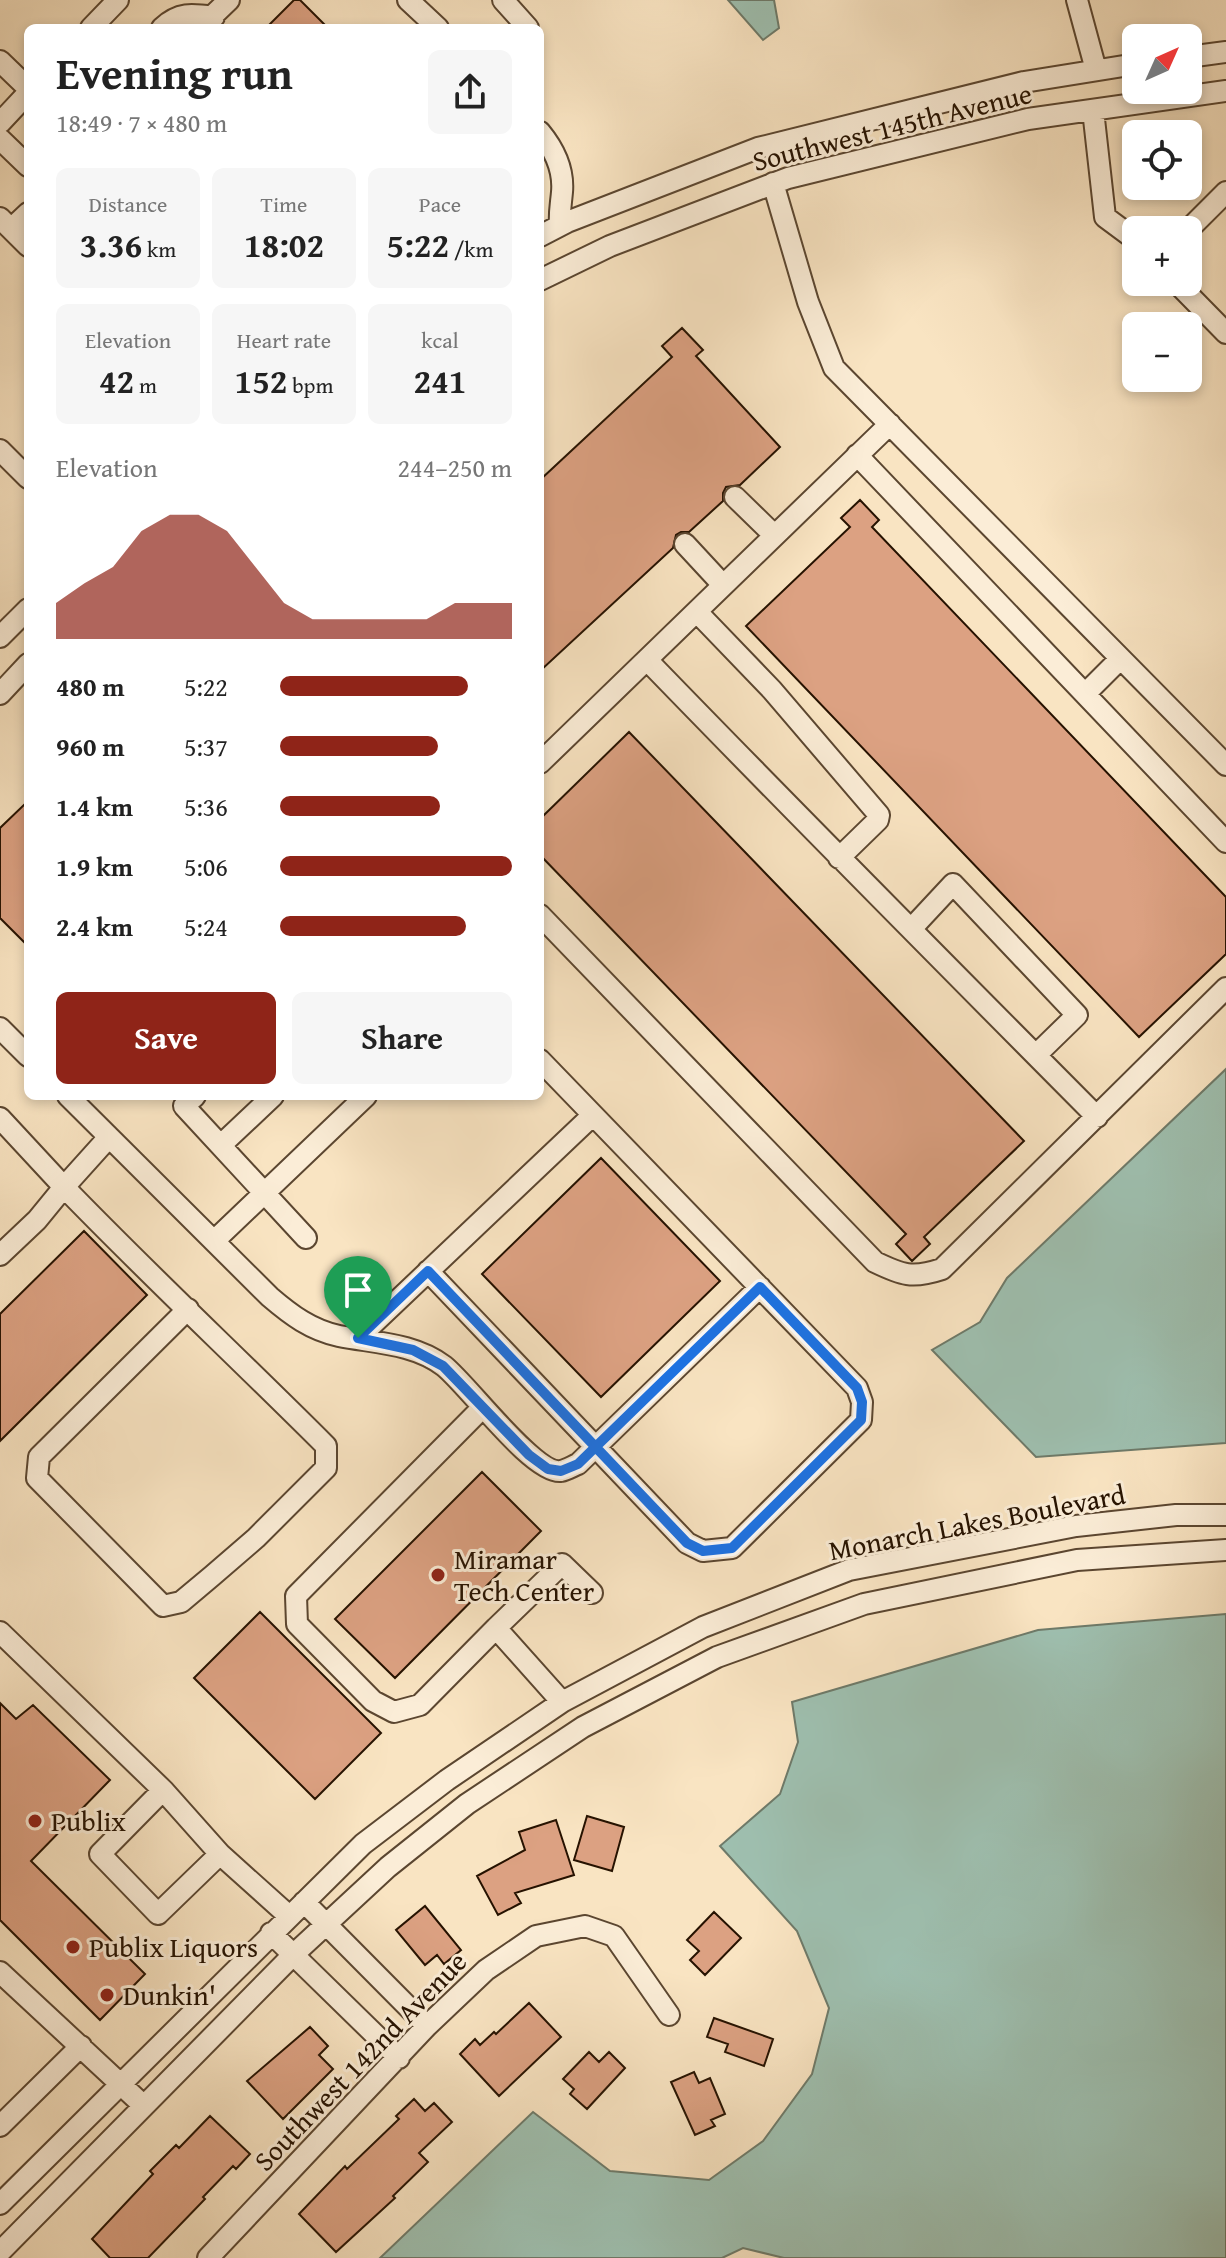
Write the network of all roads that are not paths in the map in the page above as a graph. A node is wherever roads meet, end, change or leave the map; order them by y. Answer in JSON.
{"nodes":[{"id":1,"x":118,"y":0,"type":"edge"},
{"id":2,"x":229,"y":0,"type":"edge"},
{"id":3,"x":408,"y":0,"type":"edge"},
{"id":4,"x":503,"y":0,"type":"edge"},
{"id":5,"x":1077,"y":0,"type":"edge"},
{"id":6,"x":95,"y":24,"type":"edge"},
{"id":7,"x":166,"y":24,"type":"edge"},
{"id":8,"x":208,"y":24,"type":"edge"},
{"id":9,"x":434,"y":24,"type":"edge"},
{"id":10,"x":524,"y":24,"type":"edge"},
{"id":11,"x":1226,"y":52,"type":"edge"},
{"id":12,"x":1202,"y":55,"type":"edge"},
{"id":13,"x":0,"y":61,"type":"edge"},
{"id":14,"x":1122,"y":66,"type":"edge"},
{"id":15,"x":1096,"y":70,"type":"junction"},
{"id":16,"x":24,"y":86,"type":"edge"},
{"id":17,"x":1226,"y":91,"type":"edge"},
{"id":18,"x":24,"y":95,"type":"edge"},
{"id":19,"x":1093,"y":110,"type":"junction"},
{"id":20,"x":0,"y":123,"type":"edge"},
{"id":21,"x":544,"y":137,"type":"edge"},
{"id":22,"x":0,"y":139,"type":"edge"},
{"id":23,"x":24,"y":162,"type":"edge"},
{"id":24,"x":773,"y":183,"type":"junction"},
{"id":25,"x":1226,"y":192,"type":"edge"},
{"id":26,"x":24,"y":215,"type":"edge"},
{"id":27,"x":1202,"y":216,"type":"edge"},
{"id":28,"x":5,"y":224,"type":"edge"},
{"id":29,"x":560,"y":225,"type":"junction"},
{"id":30,"x":1122,"y":230,"type":"edge"},
{"id":31,"x":544,"y":234,"type":"edge"},
{"id":32,"x":24,"y":242,"type":"edge"},
{"id":33,"x":544,"y":278,"type":"edge"},
{"id":34,"x":1190,"y":296,"type":"edge"},
{"id":35,"x":1226,"y":333,"type":"edge"},
{"id":36,"x":890,"y":424,"type":"junction"},
{"id":37,"x":0,"y":450,"type":"edge"},
{"id":38,"x":857,"y":455,"type":"junction"},
{"id":39,"x":24,"y":474,"type":"edge"},
{"id":40,"x":735,"y":497,"type":"dead end"},
{"id":41,"x":774,"y":535,"type":"junction"},
{"id":42,"x":685,"y":544,"type":"dead end"},
{"id":43,"x":723,"y":585,"type":"junction"},
{"id":44,"x":697,"y":612,"type":"junction"},
{"id":45,"x":24,"y":613,"type":"edge"},
{"id":46,"x":0,"y":637,"type":"edge"},
{"id":47,"x":1120,"y":659,"type":"junction"},
{"id":48,"x":648,"y":661,"type":"junction"},
{"id":49,"x":24,"y":668,"type":"edge"},
{"id":50,"x":0,"y":694,"type":"edge"},
{"id":51,"x":1085,"y":694,"type":"junction"},
{"id":52,"x":544,"y":759,"type":"edge"},
{"id":53,"x":1226,"y":765,"type":"edge"},
{"id":54,"x":1226,"y":842,"type":"edge"},
{"id":55,"x":839,"y":858,"type":"junction"},
{"id":56,"x":544,"y":919,"type":"edge"},
{"id":57,"x":912,"y":928,"type":"junction"},
{"id":58,"x":1226,"y":988,"type":"edge"},
{"id":59,"x":0,"y":1028,"type":"edge"},
{"id":60,"x":24,"y":1052,"type":"edge"},
{"id":61,"x":1036,"y":1055,"type":"junction"},
{"id":62,"x":544,"y":1064,"type":"edge"},
{"id":63,"x":72,"y":1100,"type":"edge"},
{"id":64,"x":191,"y":1100,"type":"edge"},
{"id":65,"x":269,"y":1100,"type":"edge"},
{"id":66,"x":362,"y":1100,"type":"edge"},
{"id":67,"x":593,"y":1115,"type":"junction"},
{"id":68,"x":1097,"y":1117,"type":"junction"},
{"id":69,"x":0,"y":1118,"type":"edge"},
{"id":70,"x":109,"y":1137,"type":"junction"},
{"id":71,"x":221,"y":1145,"type":"junction"},
{"id":72,"x":64,"y":1187,"type":"junction"},
{"id":73,"x":264,"y":1193,"type":"junction"},
{"id":74,"x":306,"y":1238,"type":"dead end"},
{"id":75,"x":214,"y":1241,"type":"junction"},
{"id":76,"x":0,"y":1255,"type":"edge"},
{"id":77,"x":428,"y":1271,"type":"junction"},
{"id":78,"x":760,"y":1287,"type":"junction"},
{"id":79,"x":188,"y":1309,"type":"junction"},
{"id":80,"x":358,"y":1338,"type":"junction"},
{"id":81,"x":483,"y":1407,"type":"junction"},
{"id":82,"x":596,"y":1447,"type":"junction"},
{"id":83,"x":1226,"y":1515,"type":"edge"},
{"id":84,"x":1226,"y":1550,"type":"edge"},
{"id":85,"x":592,"y":1593,"type":"dead end"},
{"id":86,"x":496,"y":1628,"type":"junction"},
{"id":87,"x":0,"y":1632,"type":"edge"},
{"id":88,"x":562,"y":1702,"type":"junction"},
{"id":89,"x":163,"y":1790,"type":"junction"},
{"id":90,"x":220,"y":1854,"type":"junction"},
{"id":91,"x":296,"y":1909,"type":"junction"},
{"id":92,"x":325,"y":1924,"type":"junction"},
{"id":93,"x":271,"y":1933,"type":"junction"},
{"id":94,"x":293,"y":1955,"type":"junction"},
{"id":95,"x":0,"y":1972,"type":"edge"},
{"id":96,"x":669,"y":2015,"type":"dead end"},
{"id":97,"x":427,"y":2026,"type":"junction"},
{"id":98,"x":81,"y":2046,"type":"junction"},
{"id":99,"x":399,"y":2058,"type":"junction"},
{"id":100,"x":120,"y":2083,"type":"junction"},
{"id":101,"x":144,"y":2106,"type":"junction"},
{"id":102,"x":0,"y":2126,"type":"edge"},
{"id":103,"x":0,"y":2204,"type":"edge"},
{"id":104,"x":0,"y":2252,"type":"edge"},
{"id":105,"x":208,"y":2258,"type":"edge"}],
"edges":[{"from":1,"to":6,"type":"street"},
{"from":2,"to":8,"type":"street"},
{"from":3,"to":9,"type":"street"},
{"from":4,"to":10,"type":"street"},
{"from":5,"to":15,"type":"street"},
{"from":7,"to":8,"type":"street"},
{"from":11,"to":12,"type":"street"},
{"from":13,"to":16,"type":"street"},
{"from":14,"to":15,"type":"street","name":"Southwest 145th Avenue"},
{"from":15,"to":29,"type":"street","name":"Southwest 145th Avenue"},
{"from":17,"to":19,"type":"street","name":"Southwest 145th Avenue"},
{"from":18,"to":20,"type":"street"},
{"from":19,"to":24,"type":"street","name":"Southwest 145th Avenue"},
{"from":19,"to":30,"type":"street"},
{"from":21,"to":29,"type":"street"},
{"from":22,"to":23,"type":"street"},
{"from":24,"to":33,"type":"street","name":"Southwest 145th Avenue"},
{"from":24,"to":36,"type":"street"},
{"from":25,"to":27,"type":"street"},
{"from":26,"to":28,"type":"street"},
{"from":28,"to":32,"type":"street"},
{"from":29,"to":31,"type":"street","name":"Southwest 145th Avenue"},
{"from":34,"to":35,"type":"street"},
{"from":36,"to":38,"type":"street"},
{"from":36,"to":47,"type":"street"},
{"from":37,"to":39,"type":"street"},
{"from":38,"to":41,"type":"street"},
{"from":38,"to":51,"type":"street"},
{"from":40,"to":41,"type":"street"},
{"from":41,"to":43,"type":"street"},
{"from":42,"to":43,"type":"street"},
{"from":43,"to":44,"type":"street"},
{"from":44,"to":48,"type":"street"},
{"from":44,"to":55,"type":"street"},
{"from":45,"to":46,"type":"street"},
{"from":47,"to":51,"type":"street"},
{"from":47,"to":53,"type":"street"},
{"from":48,"to":52,"type":"street"},
{"from":48,"to":55,"type":"street"},
{"from":49,"to":50,"type":"street"},
{"from":51,"to":54,"type":"street"},
{"from":55,"to":57,"type":"street"},
{"from":56,"to":68,"type":"street"},
{"from":57,"to":61,"type":"street"},
{"from":57,"to":61,"type":"street"},
{"from":58,"to":68,"type":"street"},
{"from":59,"to":60,"type":"street"},
{"from":61,"to":68,"type":"street"},
{"from":62,"to":67,"type":"street"},
{"from":63,"to":70,"type":"street"},
{"from":64,"to":71,"type":"street"},
{"from":65,"to":71,"type":"street"},
{"from":66,"to":73,"type":"street"},
{"from":67,"to":77,"type":"street"},
{"from":67,"to":78,"type":"street"},
{"from":69,"to":72,"type":"street"},
{"from":70,"to":72,"type":"street"},
{"from":70,"to":75,"type":"street"},
{"from":71,"to":73,"type":"street"},
{"from":72,"to":76,"type":"street"},
{"from":72,"to":79,"type":"street"},
{"from":73,"to":74,"type":"street"},
{"from":73,"to":75,"type":"street"},
{"from":75,"to":80,"type":"street"},
{"from":77,"to":80,"type":"street"},
{"from":77,"to":82,"type":"street"},
{"from":78,"to":82,"type":"street"},
{"from":78,"to":82,"type":"street"},
{"from":79,"to":79,"type":"street"},
{"from":80,"to":81,"type":"street"},
{"from":81,"to":82,"type":"street"},
{"from":81,"to":86,"type":"street"},
{"from":83,"to":88,"type":"street","name":"Monarch Lakes Boulevard"},
{"from":84,"to":92,"type":"street","name":"Monarch Lakes Boulevard"},
{"from":85,"to":86,"type":"street"},
{"from":86,"to":88,"type":"street"},
{"from":87,"to":89,"type":"street"},
{"from":88,"to":91,"type":"street","name":"Monarch Lakes Boulevard"},
{"from":89,"to":90,"type":"street"},
{"from":89,"to":90,"type":"street"},
{"from":90,"to":91,"type":"street"},
{"from":91,"to":92,"type":"street"},
{"from":91,"to":93,"type":"street","name":"Monarch Lakes Boulevard"},
{"from":92,"to":94,"type":"street","name":"Monarch Lakes Boulevard"},
{"from":92,"to":97,"type":"street"},
{"from":93,"to":94,"type":"street"},
{"from":93,"to":100,"type":"street","name":"Monarch Lakes Boulevard"},
{"from":94,"to":99,"type":"street"},
{"from":94,"to":101,"type":"street","name":"Monarch Lakes Boulevard"},
{"from":95,"to":98,"type":"street"},
{"from":96,"to":97,"type":"street","name":"Southwest 142nd Avenue"},
{"from":97,"to":99,"type":"street","name":"Southwest 142nd Avenue"},
{"from":98,"to":100,"type":"street"},
{"from":98,"to":102,"type":"street"},
{"from":99,"to":105,"type":"street","name":"Southwest 142nd Avenue"},
{"from":100,"to":101,"type":"street"},
{"from":100,"to":103,"type":"street","name":"Monarch Lakes Boulevard"},
{"from":101,"to":104,"type":"street","name":"Monarch Lakes Boulevard"}]}
